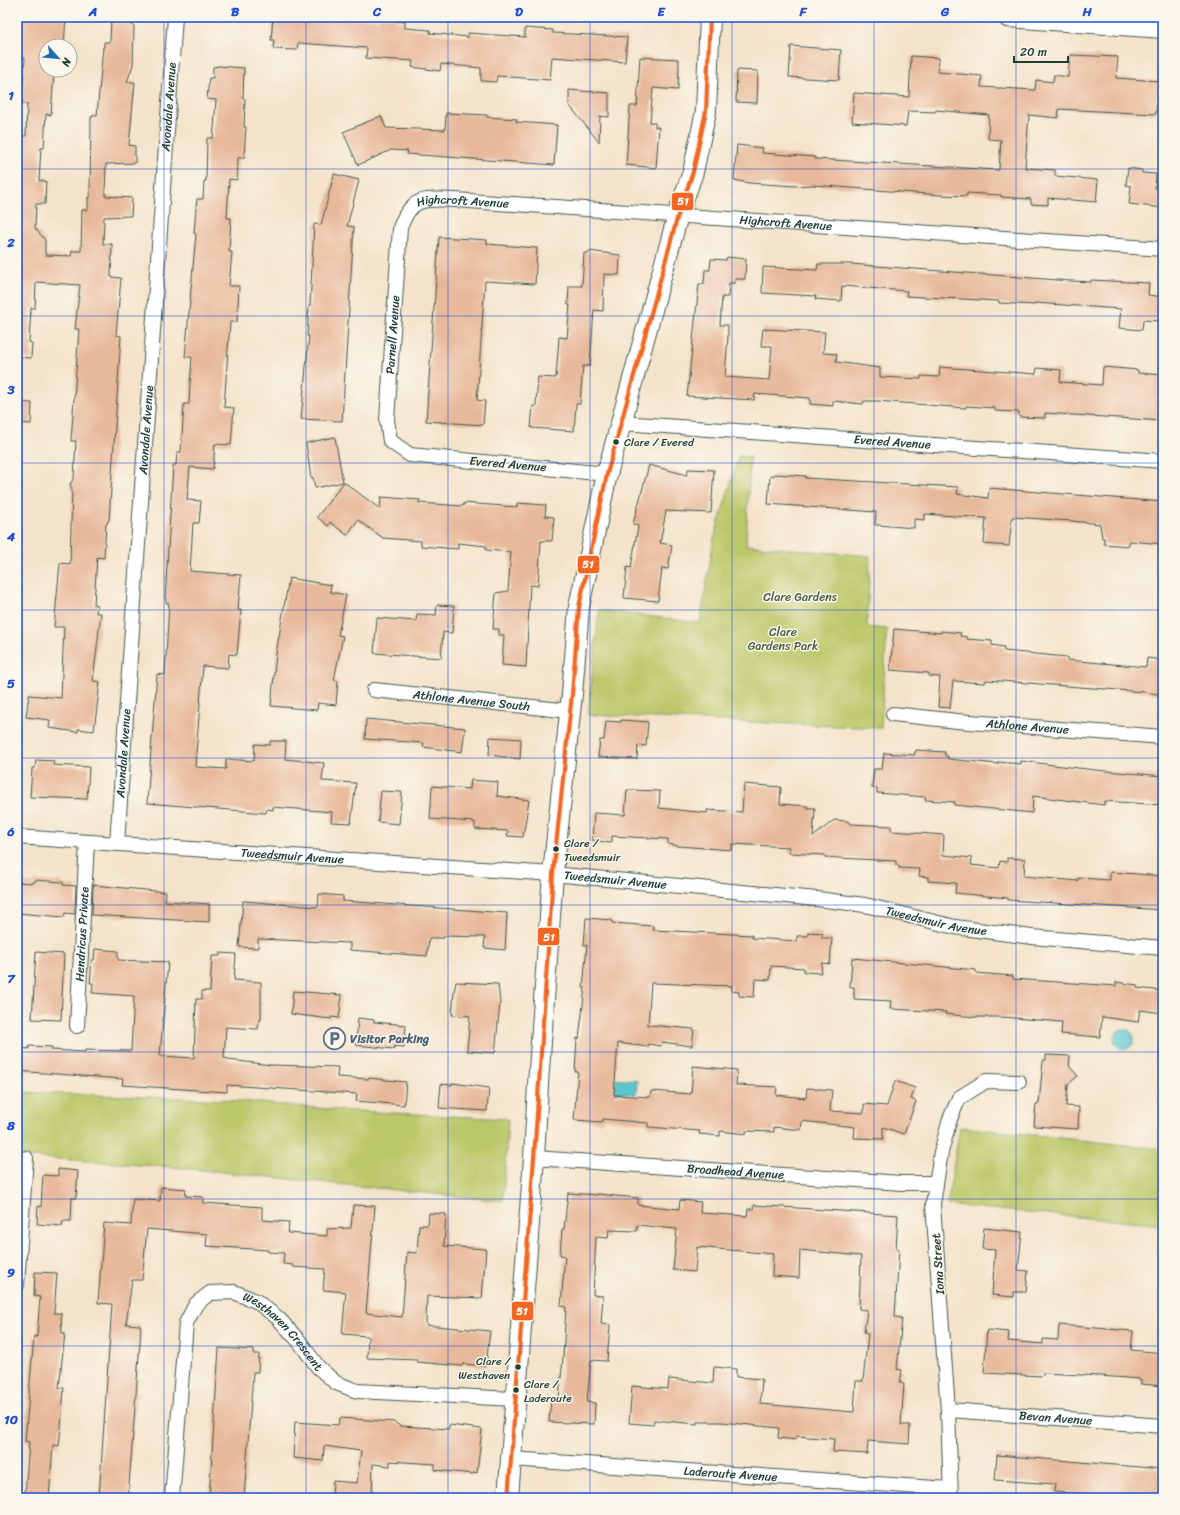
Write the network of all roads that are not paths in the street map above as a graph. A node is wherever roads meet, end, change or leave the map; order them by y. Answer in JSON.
{"nodes":[{"id":1,"x":175,"y":17,"type":"edge"},
{"id":2,"x":710,"y":17,"type":"edge"},
{"id":3,"x":1008,"y":17,"type":"edge"},
{"id":4,"x":1163,"y":28,"type":"edge"},
{"id":5,"x":410,"y":207,"type":"joint"},
{"id":6,"x":678,"y":215,"type":"junction"},
{"id":7,"x":1163,"y":249,"type":"edge"},
{"id":8,"x":622,"y":423,"type":"junction"},
{"id":9,"x":409,"y":454,"type":"joint"},
{"id":10,"x":1163,"y":461,"type":"edge"},
{"id":11,"x":607,"y":474,"type":"junction"},
{"id":12,"x":374,"y":690,"type":"dead end"},
{"id":13,"x":570,"y":710,"type":"junction"},
{"id":14,"x":893,"y":714,"type":"dead end"},
{"id":15,"x":1163,"y":737,"type":"edge"},
{"id":16,"x":17,"y":837,"type":"edge"},
{"id":17,"x":87,"y":842,"type":"junction"},
{"id":18,"x":117,"y":844,"type":"junction"},
{"id":19,"x":552,"y":874,"type":"junction"},
{"id":20,"x":1163,"y":948,"type":"edge"},
{"id":21,"x":77,"y":1026,"type":"dead end"},
{"id":22,"x":1019,"y":1082,"type":"dead end"},
{"id":23,"x":26,"y":1158,"type":"dead end"},
{"id":24,"x":534,"y":1158,"type":"junction"},
{"id":25,"x":936,"y":1183,"type":"junction"},
{"id":26,"x":17,"y":1285,"type":"edge"},
{"id":27,"x":514,"y":1399,"type":"junction"},
{"id":28,"x":948,"y":1410,"type":"junction"},
{"id":29,"x":1163,"y":1426,"type":"edge"},
{"id":30,"x":511,"y":1459,"type":"junction"},
{"id":31,"x":951,"y":1494,"type":"edge"},
{"id":32,"x":172,"y":1498,"type":"edge"},
{"id":33,"x":508,"y":1498,"type":"edge"}],
"edges":[{"from":1,"to":18,"type":"street","name":"Avondale Avenue"},
{"from":2,"to":6,"type":"street"},
{"from":3,"to":4,"type":"street"},
{"from":5,"to":6,"type":"street","name":"Highcroft Avenue"},
{"from":5,"to":9,"type":"street","name":"Parnell Avenue"},
{"from":6,"to":7,"type":"street","name":"Highcroft Avenue"},
{"from":6,"to":8,"type":"street"},
{"from":8,"to":10,"type":"street","name":"Evered Avenue"},
{"from":8,"to":11,"type":"street"},
{"from":9,"to":11,"type":"street","name":"Evered Avenue"},
{"from":11,"to":13,"type":"street"},
{"from":12,"to":13,"type":"street","name":"Athlone Avenue South"},
{"from":13,"to":19,"type":"street"},
{"from":14,"to":15,"type":"street","name":"Athlone Avenue"},
{"from":16,"to":17,"type":"street","name":"Tweedsmuir Avenue"},
{"from":17,"to":18,"type":"street","name":"Tweedsmuir Avenue"},
{"from":17,"to":21,"type":"street","name":"Hendricus Private"},
{"from":18,"to":19,"type":"street","name":"Tweedsmuir Avenue"},
{"from":19,"to":20,"type":"street","name":"Tweedsmuir Avenue"},
{"from":19,"to":24,"type":"street"},
{"from":22,"to":25,"type":"street","name":"Iona Street"},
{"from":23,"to":26,"type":"street"},
{"from":24,"to":25,"type":"street","name":"Broadhead Avenue"},
{"from":24,"to":27,"type":"street"},
{"from":25,"to":28,"type":"street","name":"Iona Street"},
{"from":27,"to":30,"type":"street"},
{"from":27,"to":32,"type":"street","name":"Westhaven Crescent"},
{"from":28,"to":29,"type":"street","name":"Bevan Avenue"},
{"from":28,"to":31,"type":"street","name":"Iona Street"},
{"from":30,"to":31,"type":"street","name":"Laderoute Avenue"},
{"from":30,"to":33,"type":"street"}]}
